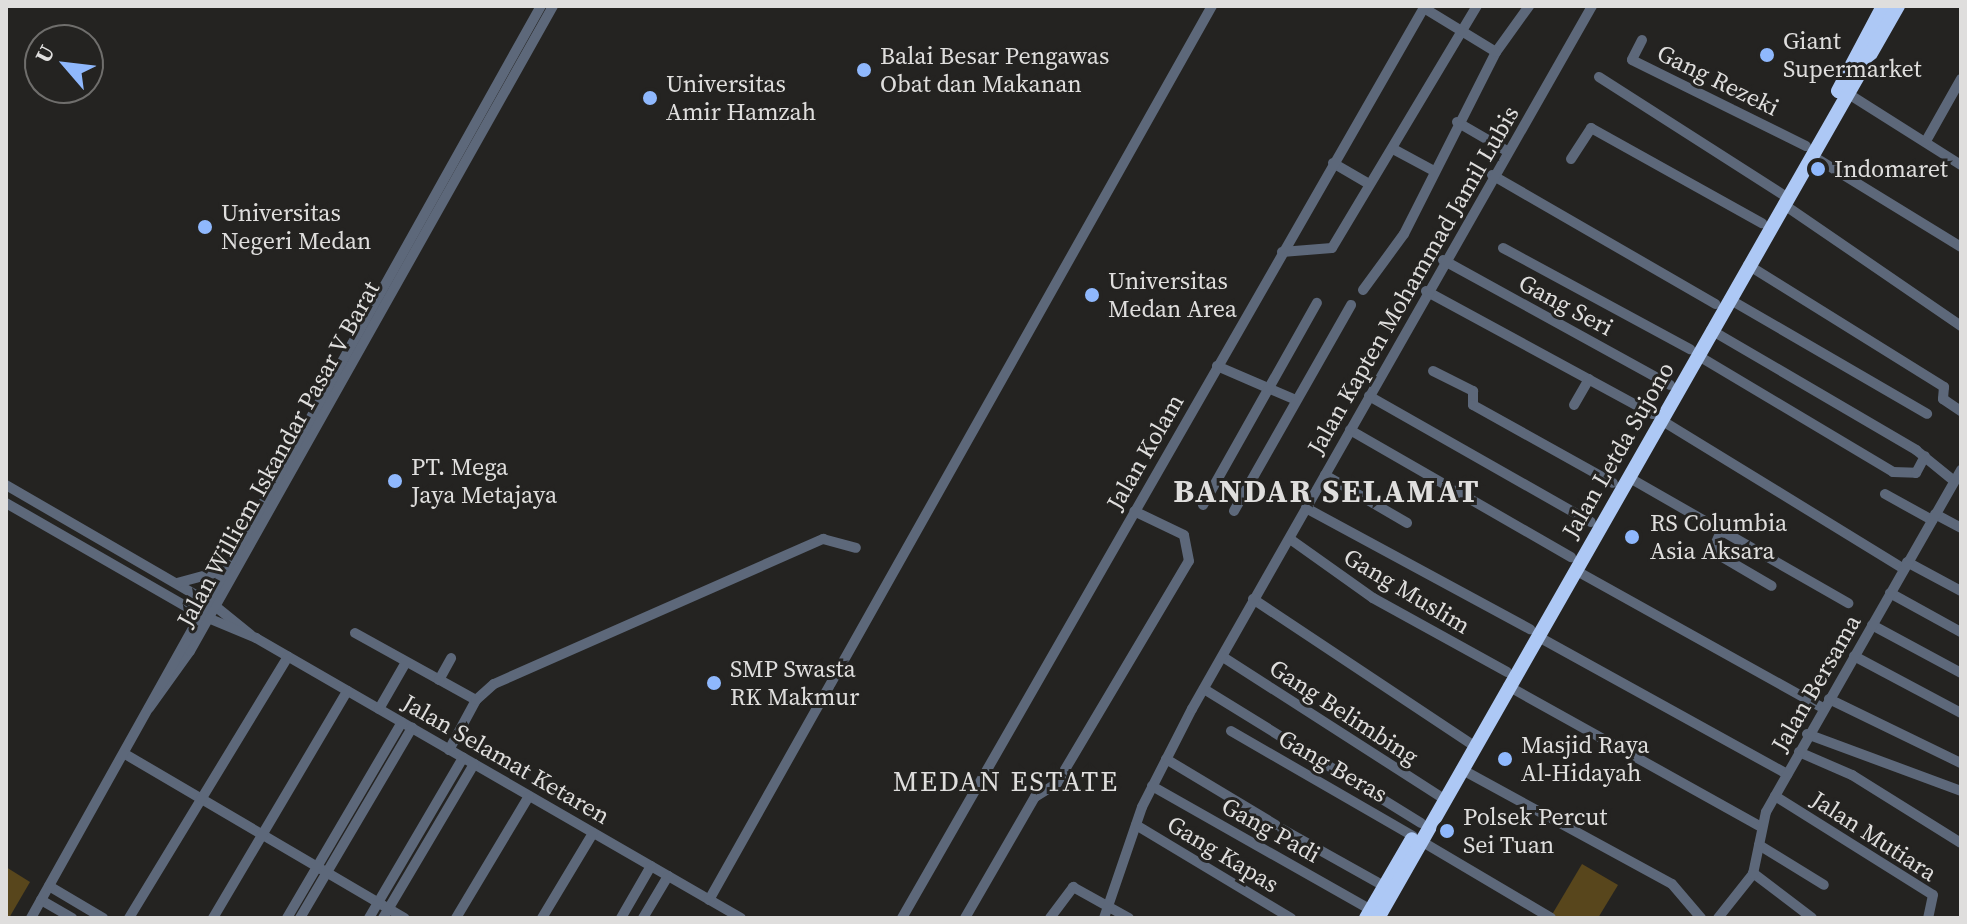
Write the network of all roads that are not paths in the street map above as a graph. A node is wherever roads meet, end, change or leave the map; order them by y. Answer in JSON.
{"nodes":[{"id":1,"x":541,"y":6,"type":"edge"},
{"id":2,"x":553,"y":6,"type":"edge"},
{"id":3,"x":1212,"y":6,"type":"edge"},
{"id":4,"x":1477,"y":6,"type":"edge"},
{"id":5,"x":1529,"y":6,"type":"edge"},
{"id":6,"x":1592,"y":6,"type":"edge"},
{"id":7,"x":1898,"y":6,"type":"edge"},
{"id":8,"x":1424,"y":7,"type":"edge"},
{"id":9,"x":1881,"y":7,"type":"edge"},
{"id":10,"x":1462,"y":31,"type":"junction"},
{"id":11,"x":1642,"y":40,"type":"dead end"},
{"id":12,"x":1869,"y":44,"type":"junction"},
{"id":13,"x":1496,"y":52,"type":"junction"},
{"id":14,"x":1599,"y":77,"type":"dead end"},
{"id":15,"x":1961,"y":79,"type":"edge"},
{"id":16,"x":1847,"y":93,"type":"junction"},
{"id":17,"x":1457,"y":122,"type":"junction"},
{"id":18,"x":1926,"y":141,"type":"junction"},
{"id":19,"x":1395,"y":150,"type":"junction"},
{"id":20,"x":1809,"y":150,"type":"junction"},
{"id":21,"x":1507,"y":151,"type":"junction"},
{"id":22,"x":1571,"y":159,"type":"dead end"},
{"id":23,"x":1333,"y":163,"type":"junction"},
{"id":24,"x":1961,"y":165,"type":"edge"},
{"id":25,"x":1432,"y":170,"type":"junction"},
{"id":26,"x":452,"y":174,"type":"junction"},
{"id":27,"x":1492,"y":175,"type":"junction"},
{"id":28,"x":1369,"y":184,"type":"junction"},
{"id":29,"x":1783,"y":198,"type":"junction"},
{"id":30,"x":1762,"y":223,"type":"junction"},
{"id":31,"x":1961,"y":247,"type":"edge"},
{"id":32,"x":1503,"y":248,"type":"dead end"},
{"id":33,"x":1282,"y":252,"type":"junction"},
{"id":34,"x":1443,"y":260,"type":"junction"},
{"id":35,"x":1748,"y":265,"type":"junction"},
{"id":36,"x":1363,"y":290,"type":"dead end"},
{"id":37,"x":1426,"y":291,"type":"junction"},
{"id":38,"x":1722,"y":301,"type":"junction"},
{"id":39,"x":1317,"y":303,"type":"dead end"},
{"id":40,"x":1351,"y":305,"type":"dead end"},
{"id":41,"x":1961,"y":326,"type":"edge"},
{"id":42,"x":1711,"y":330,"type":"junction"},
{"id":43,"x":1694,"y":352,"type":"junction"},
{"id":44,"x":1217,"y":366,"type":"junction"},
{"id":45,"x":1433,"y":371,"type":"dead end"},
{"id":46,"x":1589,"y":379,"type":"junction"},
{"id":47,"x":1670,"y":385,"type":"junction"},
{"id":48,"x":1270,"y":388,"type":"junction"},
{"id":49,"x":1369,"y":396,"type":"junction"},
{"id":50,"x":1296,"y":400,"type":"junction"},
{"id":51,"x":1574,"y":405,"type":"dead end"},
{"id":52,"x":1961,"y":411,"type":"edge"},
{"id":53,"x":1927,"y":414,"type":"dead end"},
{"id":54,"x":1657,"y":417,"type":"junction"},
{"id":55,"x":314,"y":418,"type":"junction"},
{"id":56,"x":1350,"y":430,"type":"junction"},
{"id":57,"x":1925,"y":456,"type":"junction"},
{"id":58,"x":1959,"y":474,"type":"edge"},
{"id":59,"x":1325,"y":475,"type":"junction"},
{"id":60,"x":1628,"y":477,"type":"junction"},
{"id":61,"x":1613,"y":483,"type":"junction"},
{"id":62,"x":6,"y":485,"type":"edge"},
{"id":63,"x":1885,"y":494,"type":"dead end"},
{"id":64,"x":6,"y":503,"type":"edge"},
{"id":65,"x":1203,"y":505,"type":"dead end"},
{"id":66,"x":1306,"y":508,"type":"junction"},
{"id":67,"x":1134,"y":511,"type":"junction"},
{"id":68,"x":1234,"y":511,"type":"dead end"},
{"id":69,"x":1933,"y":517,"type":"junction"},
{"id":70,"x":1591,"y":522,"type":"junction"},
{"id":71,"x":1407,"y":523,"type":"dead end"},
{"id":72,"x":73,"y":524,"type":"junction"},
{"id":73,"x":1961,"y":528,"type":"edge"},
{"id":74,"x":1722,"y":529,"type":"junction"},
{"id":75,"x":66,"y":537,"type":"junction"},
{"id":76,"x":1290,"y":539,"type":"junction"},
{"id":77,"x":856,"y":548,"type":"dead end"},
{"id":78,"x":1573,"y":563,"type":"junction"},
{"id":79,"x":1906,"y":566,"type":"junction"},
{"id":80,"x":221,"y":570,"type":"junction"},
{"id":81,"x":175,"y":583,"type":"junction"},
{"id":82,"x":1772,"y":586,"type":"dead end"},
{"id":83,"x":1961,"y":591,"type":"edge"},
{"id":84,"x":1890,"y":593,"type":"junction"},
{"id":85,"x":1253,"y":599,"type":"junction"},
{"id":86,"x":204,"y":600,"type":"junction"},
{"id":87,"x":1848,"y":603,"type":"dead end"},
{"id":88,"x":215,"y":606,"type":"junction"},
{"id":89,"x":197,"y":613,"type":"junction"},
{"id":90,"x":208,"y":618,"type":"junction"},
{"id":91,"x":1872,"y":625,"type":"junction"},
{"id":92,"x":1534,"y":632,"type":"junction"},
{"id":93,"x":1961,"y":632,"type":"edge"},
{"id":94,"x":355,"y":633,"type":"dead end"},
{"id":95,"x":251,"y":635,"type":"junction"},
{"id":96,"x":288,"y":656,"type":"junction"},
{"id":97,"x":1854,"y":656,"type":"junction"},
{"id":98,"x":1223,"y":657,"type":"junction"},
{"id":99,"x":451,"y":658,"type":"dead end"},
{"id":100,"x":406,"y":662,"type":"junction"},
{"id":101,"x":1961,"y":673,"type":"edge"},
{"id":102,"x":1508,"y":679,"type":"junction"},
{"id":103,"x":439,"y":680,"type":"junction"},
{"id":104,"x":1204,"y":689,"type":"junction"},
{"id":105,"x":347,"y":691,"type":"junction"},
{"id":106,"x":476,"y":700,"type":"junction"},
{"id":107,"x":1826,"y":703,"type":"junction"},
{"id":108,"x":149,"y":708,"type":"junction"},
{"id":109,"x":379,"y":709,"type":"junction"},
{"id":110,"x":1961,"y":713,"type":"edge"},
{"id":111,"x":407,"y":725,"type":"junction"},
{"id":112,"x":1231,"y":731,"type":"dead end"},
{"id":113,"x":1807,"y":734,"type":"junction"},
{"id":114,"x":1470,"y":744,"type":"junction"},
{"id":115,"x":449,"y":750,"type":"junction"},
{"id":116,"x":1799,"y":752,"type":"junction"},
{"id":117,"x":125,"y":754,"type":"junction"},
{"id":118,"x":463,"y":758,"type":"junction"},
{"id":119,"x":1166,"y":759,"type":"junction"},
{"id":120,"x":1961,"y":763,"type":"edge"},
{"id":121,"x":474,"y":764,"type":"junction"},
{"id":122,"x":1461,"y":769,"type":"junction"},
{"id":123,"x":1787,"y":774,"type":"junction"},
{"id":124,"x":1152,"y":786,"type":"junction"},
{"id":125,"x":1961,"y":791,"type":"edge"},
{"id":126,"x":529,"y":796,"type":"junction"},
{"id":127,"x":1775,"y":796,"type":"junction"},
{"id":128,"x":1440,"y":797,"type":"junction"},
{"id":129,"x":202,"y":799,"type":"junction"},
{"id":130,"x":438,"y":801,"type":"junction"},
{"id":131,"x":449,"y":807,"type":"junction"},
{"id":132,"x":1421,"y":823,"type":"junction"},
{"id":133,"x":1136,"y":825,"type":"junction"},
{"id":134,"x":423,"y":826,"type":"junction"},
{"id":135,"x":1760,"y":826,"type":"junction"},
{"id":136,"x":434,"y":832,"type":"junction"},
{"id":137,"x":593,"y":833,"type":"junction"},
{"id":138,"x":263,"y":835,"type":"junction"},
{"id":139,"x":1417,"y":839,"type":"junction"},
{"id":140,"x":1961,"y":843,"type":"edge"},
{"id":141,"x":1759,"y":845,"type":"junction"},
{"id":142,"x":411,"y":847,"type":"junction"},
{"id":143,"x":421,"y":854,"type":"junction"},
{"id":144,"x":651,"y":866,"type":"junction"},
{"id":145,"x":399,"y":867,"type":"junction"},
{"id":146,"x":322,"y":870,"type":"junction"},
{"id":147,"x":1753,"y":873,"type":"junction"},
{"id":148,"x":409,"y":874,"type":"junction"},
{"id":149,"x":668,"y":876,"type":"junction"},
{"id":150,"x":1824,"y":885,"type":"dead end"},
{"id":151,"x":49,"y":886,"type":"junction"},
{"id":152,"x":1384,"y":886,"type":"junction"},
{"id":153,"x":41,"y":900,"type":"junction"},
{"id":154,"x":709,"y":900,"type":"junction"},
{"id":155,"x":378,"y":903,"type":"junction"},
{"id":156,"x":386,"y":913,"type":"edge"},
{"id":157,"x":1107,"y":913,"type":"edge"},
{"id":158,"x":1372,"y":915,"type":"edge"},
{"id":159,"x":31,"y":918,"type":"edge"},
{"id":160,"x":72,"y":918,"type":"edge"},
{"id":161,"x":103,"y":918,"type":"edge"},
{"id":162,"x":129,"y":918,"type":"edge"},
{"id":163,"x":213,"y":918,"type":"edge"},
{"id":164,"x":287,"y":918,"type":"edge"},
{"id":165,"x":300,"y":918,"type":"edge"},
{"id":166,"x":369,"y":918,"type":"edge"},
{"id":167,"x":404,"y":918,"type":"edge"},
{"id":168,"x":456,"y":918,"type":"edge"},
{"id":169,"x":542,"y":918,"type":"edge"},
{"id":170,"x":621,"y":918,"type":"edge"},
{"id":171,"x":643,"y":918,"type":"edge"},
{"id":172,"x":741,"y":918,"type":"edge"},
{"id":173,"x":902,"y":918,"type":"edge"},
{"id":174,"x":965,"y":918,"type":"edge"},
{"id":175,"x":1050,"y":918,"type":"edge"},
{"id":176,"x":1129,"y":918,"type":"edge"},
{"id":177,"x":1291,"y":918,"type":"edge"},
{"id":178,"x":1551,"y":918,"type":"edge"},
{"id":179,"x":1701,"y":918,"type":"edge"},
{"id":180,"x":1718,"y":918,"type":"edge"},
{"id":181,"x":1812,"y":918,"type":"edge"},
{"id":182,"x":1928,"y":918,"type":"edge"}],
"edges":[{"from":1,"to":26,"type":"street","name":"Jalan Williem Iskandar Pasar V Barat"},
{"from":2,"to":26,"type":"street","name":"Jalan Williem Iskandar Pasar V Barat"},
{"from":3,"to":154,"type":"street"},
{"from":4,"to":10,"type":"street"},
{"from":5,"to":13,"type":"street"},
{"from":6,"to":21,"type":"street","name":"Jalan Kapten Mohammad Jamil Lubis"},
{"from":7,"to":12,"type":"highway","name":"Jalan Letda Sujono"},
{"from":8,"to":10,"type":"street"},
{"from":8,"to":23,"type":"street","name":"Jalan Kolam"},
{"from":9,"to":12,"type":"highway","name":"Jalan Letda Sujono"},
{"from":10,"to":13,"type":"street"},
{"from":10,"to":19,"type":"street"},
{"from":11,"to":20,"type":"street","name":"Gang Rezeki"},
{"from":12,"to":16,"type":"highway","name":"Jalan Letda Sujono"},
{"from":12,"to":20,"type":"highway","name":"Jalan Letda Sujono"},
{"from":13,"to":17,"type":"street"},
{"from":14,"to":29,"type":"street"},
{"from":15,"to":18,"type":"street"},
{"from":16,"to":18,"type":"street"},
{"from":16,"to":20,"type":"highway","name":"Jalan Letda Sujono"},
{"from":17,"to":21,"type":"street"},
{"from":17,"to":25,"type":"street"},
{"from":18,"to":24,"type":"street"},
{"from":19,"to":25,"type":"street"},
{"from":19,"to":28,"type":"street"},
{"from":20,"to":29,"type":"highway","name":"Jalan Letda Sujono"},
{"from":20,"to":31,"type":"street"},
{"from":21,"to":27,"type":"street","name":"Jalan Kapten Mohammad Jamil Lubis"},
{"from":22,"to":30,"type":"street"},
{"from":23,"to":28,"type":"street"},
{"from":23,"to":33,"type":"street","name":"Jalan Kolam"},
{"from":25,"to":36,"type":"street"},
{"from":26,"to":55,"type":"street","name":"Jalan Williem Iskandar Pasar V Barat"},
{"from":27,"to":34,"type":"street","name":"Jalan Kapten Mohammad Jamil Lubis"},
{"from":27,"to":38,"type":"street"},
{"from":28,"to":33,"type":"street"},
{"from":29,"to":30,"type":"highway","name":"Jalan Letda Sujono"},
{"from":29,"to":35,"type":"highway","name":"Jalan Letda Sujono"},
{"from":29,"to":41,"type":"street"},
{"from":30,"to":38,"type":"highway","name":"Jalan Letda Sujono"},
{"from":32,"to":43,"type":"street"},
{"from":33,"to":44,"type":"street","name":"Jalan Kolam"},
{"from":34,"to":37,"type":"street","name":"Jalan Kapten Mohammad Jamil Lubis"},
{"from":34,"to":47,"type":"street","name":"Gang Seri"},
{"from":35,"to":38,"type":"highway","name":"Jalan Letda Sujono"},
{"from":35,"to":52,"type":"street"},
{"from":37,"to":46,"type":"street"},
{"from":37,"to":49,"type":"street","name":"Jalan Kapten Mohammad Jamil Lubis"},
{"from":38,"to":42,"type":"highway","name":"Jalan Letda Sujono"},
{"from":38,"to":43,"type":"highway","name":"Jalan Letda Sujono"},
{"from":38,"to":53,"type":"street"},
{"from":39,"to":48,"type":"street"},
{"from":40,"to":50,"type":"street"},
{"from":42,"to":43,"type":"highway","name":"Jalan Letda Sujono"},
{"from":42,"to":57,"type":"street"},
{"from":43,"to":47,"type":"highway","name":"Jalan Letda Sujono"},
{"from":43,"to":54,"type":"highway","name":"Jalan Letda Sujono"},
{"from":43,"to":57,"type":"street"},
{"from":44,"to":48,"type":"street"},
{"from":44,"to":67,"type":"street","name":"Jalan Kolam"},
{"from":45,"to":61,"type":"street"},
{"from":46,"to":51,"type":"street"},
{"from":46,"to":54,"type":"street"},
{"from":47,"to":54,"type":"highway","name":"Jalan Letda Sujono"},
{"from":48,"to":50,"type":"street"},
{"from":48,"to":65,"type":"street"},
{"from":49,"to":56,"type":"street","name":"Jalan Kapten Mohammad Jamil Lubis"},
{"from":49,"to":70,"type":"street"},
{"from":50,"to":68,"type":"street"},
{"from":54,"to":60,"type":"highway","name":"Jalan Letda Sujono"},
{"from":54,"to":61,"type":"highway","name":"Jalan Letda Sujono"},
{"from":54,"to":79,"type":"street"},
{"from":55,"to":80,"type":"street","name":"Jalan Williem Iskandar Pasar V Barat"},
{"from":55,"to":88,"type":"street","name":"Jalan Williem Iskandar Pasar V Barat"},
{"from":56,"to":59,"type":"street","name":"Jalan Kapten Mohammad Jamil Lubis"},
{"from":56,"to":78,"type":"street"},
{"from":57,"to":58,"type":"street"},
{"from":58,"to":69,"type":"street","name":"Jalan Bersama"},
{"from":59,"to":66,"type":"street","name":"Jalan Kapten Mohammad Jamil Lubis"},
{"from":59,"to":71,"type":"street"},
{"from":60,"to":74,"type":"street"},
{"from":60,"to":78,"type":"highway","name":"Jalan Letda Sujono"},
{"from":61,"to":70,"type":"highway","name":"Jalan Letda Sujono"},
{"from":62,"to":72,"type":"street"},
{"from":63,"to":69,"type":"street"},
{"from":64,"to":75,"type":"street"},
{"from":66,"to":76,"type":"street","name":"Jalan Kapten Mohammad Jamil Lubis"},
{"from":66,"to":92,"type":"street"},
{"from":67,"to":173,"type":"street","name":"Jalan Kolam"},
{"from":67,"to":174,"type":"street"},
{"from":69,"to":73,"type":"street"},
{"from":69,"to":79,"type":"street","name":"Jalan Bersama"},
{"from":70,"to":78,"type":"highway","name":"Jalan Letda Sujono"},
{"from":72,"to":75,"type":"street"},
{"from":72,"to":81,"type":"street"},
{"from":74,"to":82,"type":"street"},
{"from":74,"to":87,"type":"street"},
{"from":75,"to":89,"type":"street"},
{"from":76,"to":85,"type":"street","name":"Jalan Kapten Mohammad Jamil Lubis"},
{"from":76,"to":102,"type":"street","name":"Gang Muslim"},
{"from":77,"to":106,"type":"street"},
{"from":78,"to":92,"type":"highway","name":"Jalan Letda Sujono"},
{"from":78,"to":107,"type":"street"},
{"from":79,"to":83,"type":"street"},
{"from":79,"to":84,"type":"street","name":"Jalan Bersama"},
{"from":80,"to":81,"type":"street"},
{"from":80,"to":86,"type":"street","name":"Jalan Williem Iskandar Pasar V Barat"},
{"from":81,"to":86,"type":"street"},
{"from":84,"to":91,"type":"street","name":"Jalan Bersama"},
{"from":84,"to":93,"type":"street"},
{"from":85,"to":98,"type":"street","name":"Jalan Kapten Mohammad Jamil Lubis"},
{"from":85,"to":114,"type":"street"},
{"from":86,"to":89,"type":"street","name":"Jalan Williem Iskandar Pasar V Barat"},
{"from":88,"to":90,"type":"street","name":"Jalan Williem Iskandar Pasar V Barat"},
{"from":88,"to":95,"type":"street","name":"Jalan Selamat Ketaren"},
{"from":89,"to":108,"type":"street","name":"Jalan Williem Iskandar Pasar V Barat"},
{"from":90,"to":95,"type":"street","name":"Jalan Selamat Ketaren"},
{"from":90,"to":108,"type":"street","name":"Jalan Williem Iskandar Pasar V Barat"},
{"from":91,"to":97,"type":"street","name":"Jalan Bersama"},
{"from":91,"to":101,"type":"street"},
{"from":92,"to":102,"type":"highway","name":"Jalan Letda Sujono"},
{"from":92,"to":123,"type":"street"},
{"from":94,"to":100,"type":"street"},
{"from":95,"to":96,"type":"street","name":"Jalan Selamat Ketaren"},
{"from":96,"to":105,"type":"street","name":"Jalan Selamat Ketaren"},
{"from":96,"to":129,"type":"street"},
{"from":97,"to":107,"type":"street","name":"Jalan Bersama"},
{"from":97,"to":110,"type":"street"},
{"from":98,"to":104,"type":"street","name":"Jalan Kapten Mohammad Jamil Lubis"},
{"from":98,"to":128,"type":"street","name":"Gang Belimbing"},
{"from":99,"to":103,"type":"street"},
{"from":100,"to":103,"type":"street"},
{"from":100,"to":109,"type":"street"},
{"from":102,"to":114,"type":"highway","name":"Jalan Letda Sujono"},
{"from":102,"to":135,"type":"street","name":"Gang Muslim"},
{"from":103,"to":106,"type":"street"},
{"from":104,"to":119,"type":"street","name":"Jalan Kapten Mohammad Jamil Lubis"},
{"from":104,"to":132,"type":"street"},
{"from":105,"to":109,"type":"street","name":"Jalan Selamat Ketaren"},
{"from":105,"to":138,"type":"street"},
{"from":106,"to":115,"type":"street"},
{"from":107,"to":113,"type":"street","name":"Jalan Bersama"},
{"from":107,"to":120,"type":"street"},
{"from":108,"to":117,"type":"street","name":"Jalan Williem Iskandar Pasar V Barat"},
{"from":109,"to":111,"type":"street","name":"Jalan Selamat Ketaren"},
{"from":111,"to":115,"type":"street","name":"Jalan Selamat Ketaren"},
{"from":111,"to":146,"type":"street"},
{"from":112,"to":139,"type":"street","name":"Gang Beras"},
{"from":113,"to":116,"type":"street","name":"Jalan Bersama"},
{"from":113,"to":125,"type":"street"},
{"from":114,"to":122,"type":"highway","name":"Jalan Letda Sujono"},
{"from":114,"to":128,"type":"highway","name":"Jalan Letda Sujono"},
{"from":115,"to":118,"type":"street","name":"Jalan Selamat Ketaren"},
{"from":116,"to":123,"type":"street","name":"Jalan Bersama"},
{"from":116,"to":140,"type":"street"},
{"from":117,"to":129,"type":"street"},
{"from":117,"to":151,"type":"street","name":"Jalan Williem Iskandar Pasar V Barat"},
{"from":118,"to":121,"type":"street","name":"Jalan Selamat Ketaren"},
{"from":118,"to":130,"type":"street"},
{"from":119,"to":124,"type":"street","name":"Jalan Kapten Mohammad Jamil Lubis"},
{"from":119,"to":152,"type":"street"},
{"from":121,"to":126,"type":"street","name":"Jalan Selamat Ketaren"},
{"from":121,"to":131,"type":"street"},
{"from":122,"to":128,"type":"highway","name":"Jalan Letda Sujono"},
{"from":122,"to":179,"type":"street"},
{"from":123,"to":127,"type":"street","name":"Jalan Bersama"},
{"from":124,"to":133,"type":"street","name":"Jalan Kapten Mohammad Jamil Lubis"},
{"from":124,"to":158,"type":"street","name":"Gang Padi"},
{"from":126,"to":137,"type":"street","name":"Jalan Selamat Ketaren"},
{"from":126,"to":168,"type":"street"},
{"from":127,"to":135,"type":"street","name":"Jalan Bersama"},
{"from":127,"to":182,"type":"street","name":"Jalan Mutiara"},
{"from":128,"to":132,"type":"highway","name":"Jalan Letda Sujono"},
{"from":128,"to":139,"type":"highway","name":"Jalan Letda Sujono"},
{"from":129,"to":138,"type":"street"},
{"from":129,"to":162,"type":"street"},
{"from":130,"to":131,"type":"street"},
{"from":130,"to":134,"type":"street"},
{"from":131,"to":136,"type":"street"},
{"from":132,"to":139,"type":"highway","name":"Jalan Letda Sujono"},
{"from":133,"to":157,"type":"street","name":"Jalan Kapten Mohammad Jamil Lubis"},
{"from":133,"to":177,"type":"street","name":"Gang Kapas"},
{"from":134,"to":136,"type":"street"},
{"from":134,"to":142,"type":"street"},
{"from":135,"to":141,"type":"street","name":"Jalan Bersama"},
{"from":136,"to":143,"type":"street"},
{"from":137,"to":144,"type":"street","name":"Jalan Selamat Ketaren"},
{"from":137,"to":169,"type":"street"},
{"from":138,"to":146,"type":"street"},
{"from":138,"to":163,"type":"street"},
{"from":139,"to":152,"type":"highway","name":"Jalan Letda Sujono"},
{"from":139,"to":158,"type":"highway","name":"Jalan Letda Sujono"},
{"from":139,"to":178,"type":"street","name":"Gang Beras"},
{"from":141,"to":147,"type":"street","name":"Jalan Bersama"},
{"from":141,"to":150,"type":"street"},
{"from":142,"to":143,"type":"street"},
{"from":142,"to":145,"type":"street"},
{"from":143,"to":148,"type":"street"},
{"from":144,"to":149,"type":"street","name":"Jalan Selamat Ketaren"},
{"from":144,"to":170,"type":"street"},
{"from":145,"to":148,"type":"street"},
{"from":145,"to":155,"type":"street"},
{"from":146,"to":155,"type":"street"},
{"from":146,"to":164,"type":"street"},
{"from":146,"to":165,"type":"street"},
{"from":147,"to":180,"type":"street","name":"Jalan Bersama"},
{"from":147,"to":181,"type":"street"},
{"from":148,"to":156,"type":"street"},
{"from":149,"to":154,"type":"street","name":"Jalan Selamat Ketaren"},
{"from":149,"to":171,"type":"street"},
{"from":151,"to":153,"type":"street","name":"Jalan Williem Iskandar Pasar V Barat"},
{"from":151,"to":161,"type":"street"},
{"from":152,"to":158,"type":"highway","name":"Jalan Letda Sujono"},
{"from":153,"to":159,"type":"street","name":"Jalan Williem Iskandar Pasar V Barat"},
{"from":153,"to":160,"type":"street"},
{"from":154,"to":172,"type":"street","name":"Jalan Selamat Ketaren"},
{"from":155,"to":156,"type":"street"},
{"from":155,"to":166,"type":"street"},
{"from":156,"to":167,"type":"street"},
{"from":157,"to":175,"type":"street"},
{"from":157,"to":176,"type":"street"}]}
